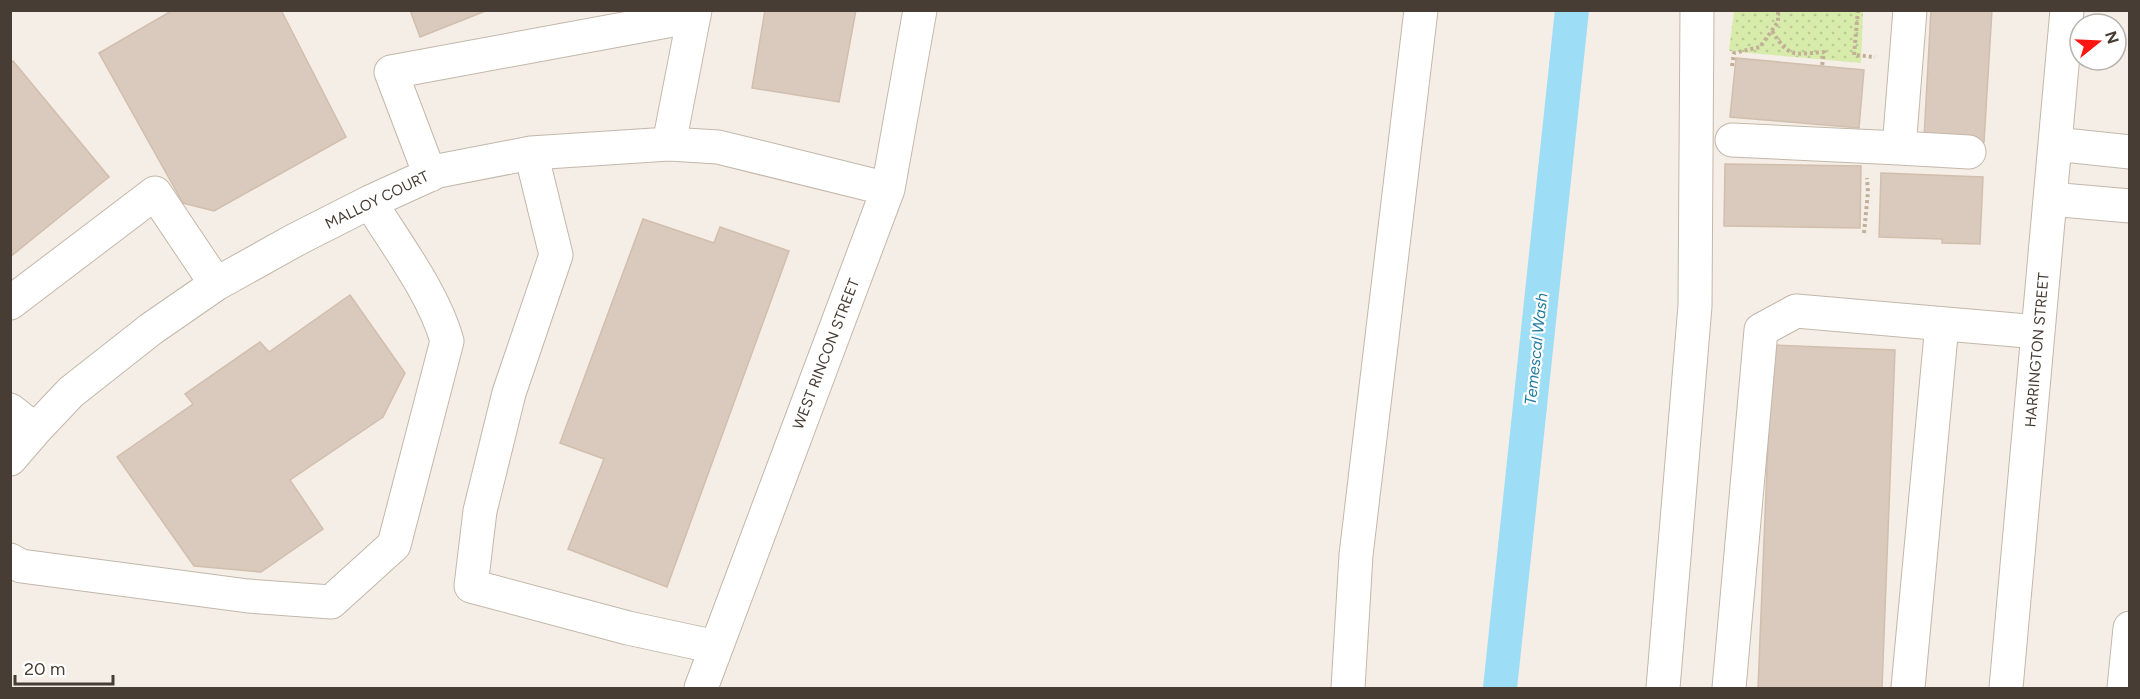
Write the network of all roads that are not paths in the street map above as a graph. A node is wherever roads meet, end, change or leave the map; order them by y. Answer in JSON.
{"nodes":[{"id":1,"x":920,"y":10,"type":"edge"},
{"id":2,"x":1421,"y":10,"type":"edge"},
{"id":3,"x":1697,"y":10,"type":"edge"},
{"id":4,"x":1910,"y":10,"type":"edge"},
{"id":5,"x":2067,"y":10,"type":"edge"},
{"id":6,"x":694,"y":13,"type":"edge"},
{"id":7,"x":1732,"y":140,"type":"dead end"},
{"id":8,"x":669,"y":144,"type":"junction"},
{"id":9,"x":2055,"y":144,"type":"junction"},
{"id":10,"x":1899,"y":148,"type":"junction"},
{"id":11,"x":1969,"y":152,"type":"dead end"},
{"id":12,"x":2130,"y":152,"type":"edge"},
{"id":13,"x":531,"y":153,"type":"junction"},
{"id":14,"x":430,"y":175,"type":"junction"},
{"id":15,"x":888,"y":189,"type":"junction"},
{"id":16,"x":2050,"y":199,"type":"junction"},
{"id":17,"x":370,"y":202,"type":"junction"},
{"id":18,"x":2130,"y":206,"type":"edge"},
{"id":19,"x":216,"y":284,"type":"junction"},
{"id":20,"x":10,"y":303,"type":"edge"},
{"id":21,"x":1942,"y":324,"type":"junction"},
{"id":22,"x":2038,"y":332,"type":"junction"},
{"id":23,"x":23,"y":419,"type":"edge"},
{"id":24,"x":10,"y":459,"type":"edge"},
{"id":25,"x":10,"y":560,"type":"edge"},
{"id":26,"x":2130,"y":628,"type":"edge"},
{"id":27,"x":716,"y":647,"type":"junction"},
{"id":28,"x":701,"y":688,"type":"edge"},
{"id":29,"x":1348,"y":688,"type":"edge"},
{"id":30,"x":1663,"y":688,"type":"edge"},
{"id":31,"x":1729,"y":688,"type":"edge"},
{"id":32,"x":1908,"y":688,"type":"edge"},
{"id":33,"x":2006,"y":688,"type":"edge"},
{"id":34,"x":2124,"y":688,"type":"edge"}],
"edges":[{"from":1,"to":15,"type":"street","name":"WEST RINCON STREET"},
{"from":2,"to":29,"type":"street"},
{"from":3,"to":30,"type":"street"},
{"from":4,"to":10,"type":"street"},
{"from":5,"to":9,"type":"street","name":"HARRINGTON STREET"},
{"from":6,"to":8,"type":"street"},
{"from":6,"to":14,"type":"street"},
{"from":7,"to":10,"type":"street"},
{"from":8,"to":13,"type":"street","name":"MALLOY COURT"},
{"from":8,"to":15,"type":"street","name":"MALLOY COURT"},
{"from":9,"to":12,"type":"street"},
{"from":9,"to":16,"type":"street","name":"HARRINGTON STREET"},
{"from":10,"to":11,"type":"street"},
{"from":13,"to":14,"type":"street","name":"MALLOY COURT"},
{"from":13,"to":27,"type":"street"},
{"from":14,"to":17,"type":"street","name":"MALLOY COURT"},
{"from":15,"to":27,"type":"street","name":"WEST RINCON STREET"},
{"from":16,"to":18,"type":"street"},
{"from":16,"to":22,"type":"street","name":"HARRINGTON STREET"},
{"from":17,"to":19,"type":"street","name":"MALLOY COURT"},
{"from":17,"to":25,"type":"street"},
{"from":19,"to":20,"type":"street"},
{"from":19,"to":23,"type":"street","name":"MALLOY COURT"},
{"from":21,"to":22,"type":"street"},
{"from":21,"to":31,"type":"street"},
{"from":21,"to":32,"type":"street"},
{"from":22,"to":33,"type":"street","name":"HARRINGTON STREET"},
{"from":23,"to":24,"type":"street","name":"MALLOY COURT"},
{"from":26,"to":34,"type":"street"},
{"from":27,"to":28,"type":"street","name":"WEST RINCON STREET"}]}
